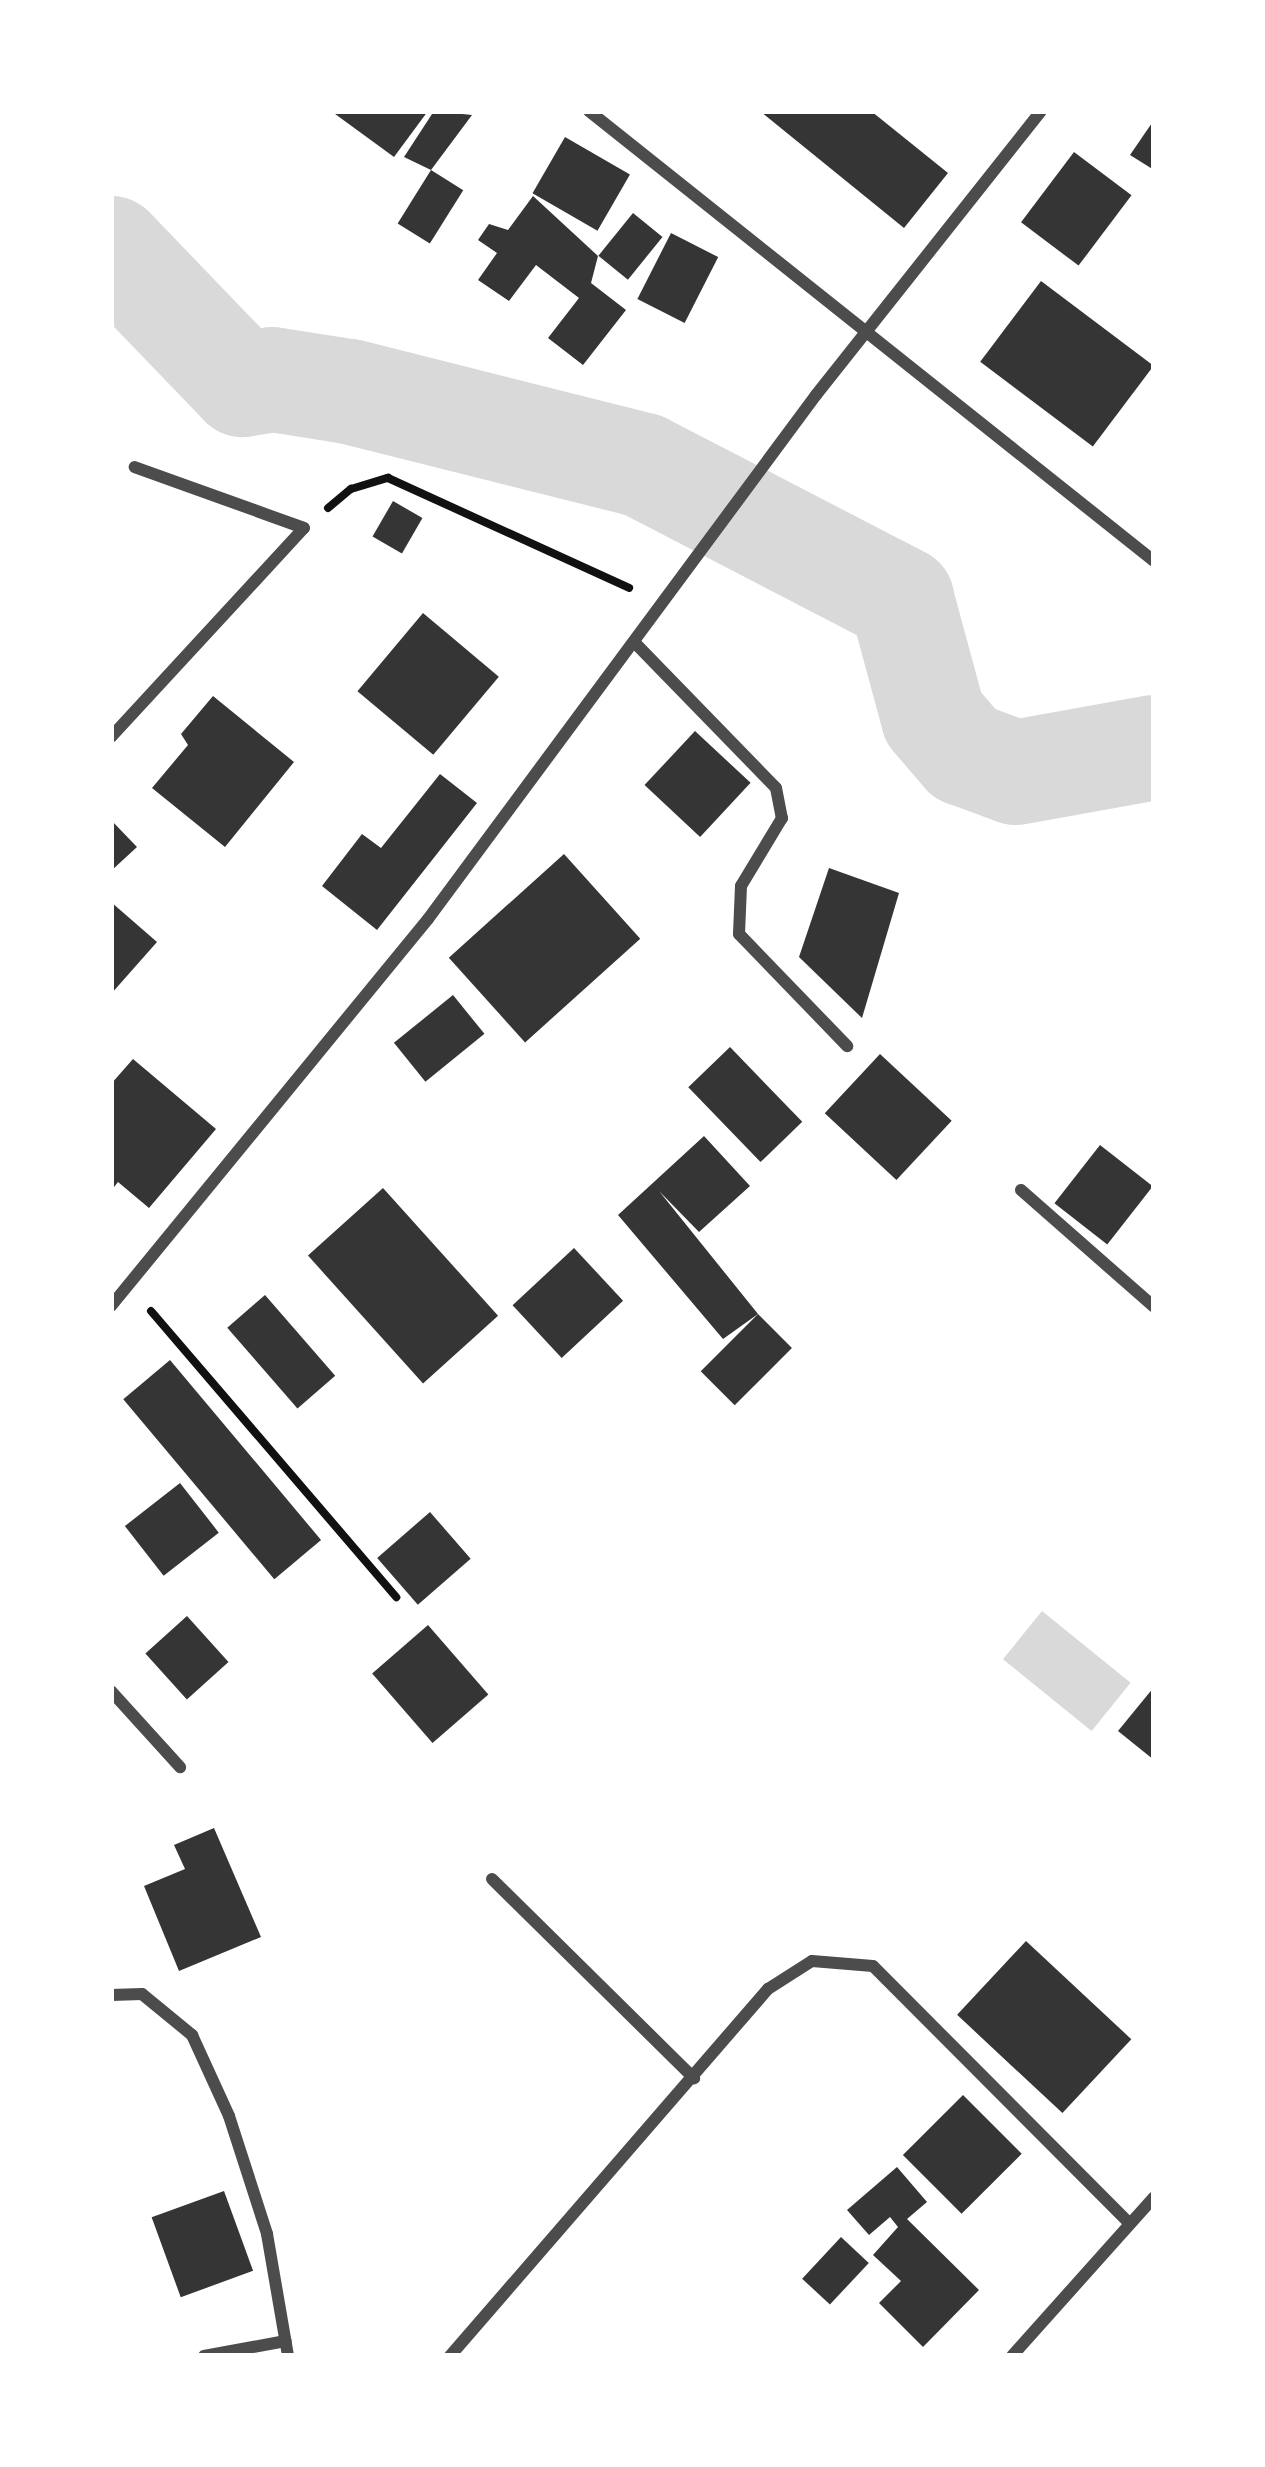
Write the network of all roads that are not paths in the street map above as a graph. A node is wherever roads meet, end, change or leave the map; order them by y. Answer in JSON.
{"nodes":[{"id":1,"x":589,"y":111,"type":"edge"},
{"id":2,"x":1041,"y":111,"type":"edge"},
{"id":3,"x":870,"y":330,"type":"junction"},
{"id":4,"x":135,"y":467,"type":"dead end"},
{"id":5,"x":1154,"y":561,"type":"edge"},
{"id":6,"x":637,"y":645,"type":"junction"},
{"id":7,"x":111,"y":737,"type":"edge"},
{"id":8,"x":848,"y":1046,"type":"dead end"},
{"id":9,"x":1021,"y":1190,"type":"dead end"},
{"id":10,"x":111,"y":1306,"type":"edge"},
{"id":11,"x":1154,"y":1307,"type":"edge"},
{"id":12,"x":111,"y":1691,"type":"edge"},
{"id":13,"x":180,"y":1767,"type":"dead end"},
{"id":14,"x":492,"y":1879,"type":"dead end"},
{"id":15,"x":111,"y":1995,"type":"edge"},
{"id":16,"x":694,"y":2078,"type":"junction"},
{"id":17,"x":1154,"y":2197,"type":"edge"},
{"id":18,"x":1129,"y":2223,"type":"junction"},
{"id":19,"x":286,"y":2341,"type":"junction"},
{"id":20,"x":204,"y":2356,"type":"edge"},
{"id":21,"x":288,"y":2356,"type":"edge"},
{"id":22,"x":450,"y":2356,"type":"edge"},
{"id":23,"x":1012,"y":2356,"type":"edge"}],
"edges":[{"from":1,"to":3,"type":"street"},
{"from":2,"to":3,"type":"street"},
{"from":3,"to":5,"type":"street"},
{"from":3,"to":6,"type":"street"},
{"from":4,"to":7,"type":"street"},
{"from":6,"to":8,"type":"street"},
{"from":6,"to":10,"type":"street"},
{"from":9,"to":11,"type":"street"},
{"from":12,"to":13,"type":"street"},
{"from":14,"to":16,"type":"street"},
{"from":15,"to":19,"type":"street"},
{"from":16,"to":18,"type":"street"},
{"from":16,"to":22,"type":"street"},
{"from":17,"to":18,"type":"street"},
{"from":18,"to":23,"type":"street"},
{"from":19,"to":20,"type":"street"},
{"from":19,"to":21,"type":"street"}]}
